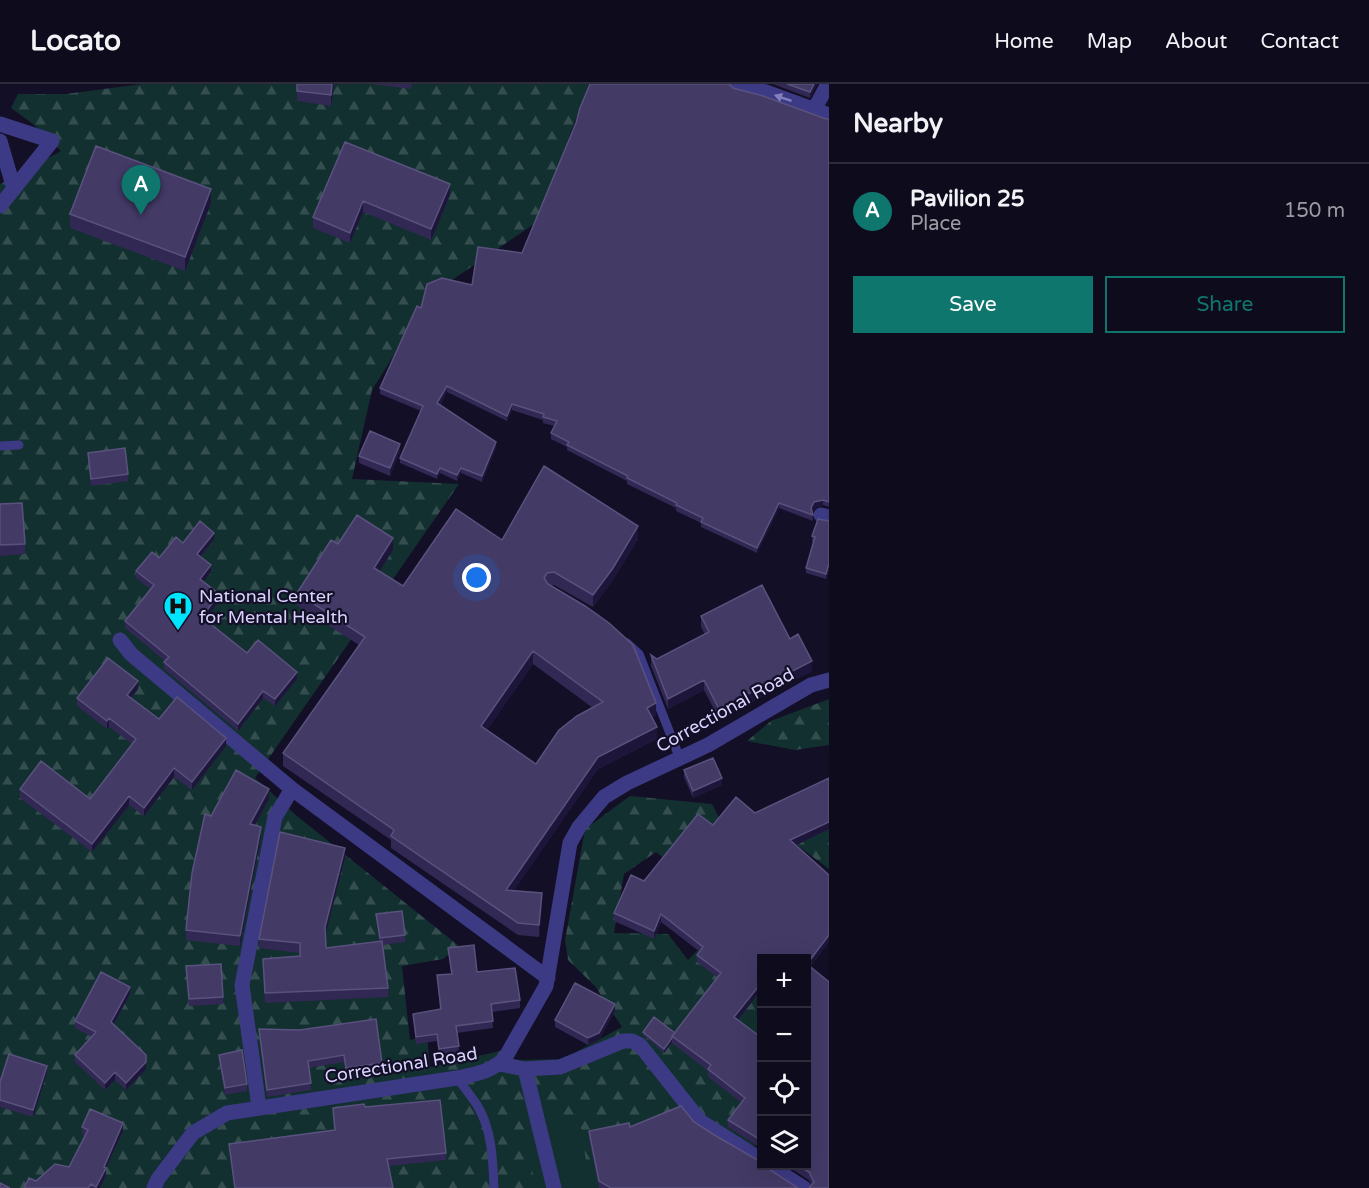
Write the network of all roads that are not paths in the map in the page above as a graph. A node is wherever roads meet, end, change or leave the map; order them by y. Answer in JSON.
{"nodes":[{"id":1,"x":735,"y":84,"type":"edge"},
{"id":2,"x":828,"y":84,"type":"edge"},
{"id":3,"x":815,"y":108,"type":"junction"},
{"id":4,"x":829,"y":115,"type":"edge"},
{"id":5,"x":0,"y":124,"type":"edge"},
{"id":6,"x":0,"y":141,"type":"edge"},
{"id":7,"x":14,"y":189,"type":"junction"},
{"id":8,"x":0,"y":206,"type":"edge"},
{"id":9,"x":19,"y":445,"type":"dead end"},
{"id":10,"x":0,"y":446,"type":"edge"},
{"id":11,"x":617,"y":634,"type":"edge"},
{"id":12,"x":120,"y":640,"type":"dead end"},
{"id":13,"x":829,"y":680,"type":"edge"},
{"id":14,"x":680,"y":759,"type":"junction"},
{"id":15,"x":292,"y":789,"type":"junction"},
{"id":16,"x":548,"y":978,"type":"junction"},
{"id":17,"x":500,"y":1064,"type":"junction"},
{"id":18,"x":525,"y":1069,"type":"junction"},
{"id":19,"x":457,"y":1078,"type":"junction"},
{"id":20,"x":259,"y":1107,"type":"junction"},
{"id":21,"x":757,"y":1157,"type":"edge"},
{"id":22,"x":776,"y":1170,"type":"edge"},
{"id":23,"x":154,"y":1188,"type":"edge"},
{"id":24,"x":494,"y":1188,"type":"edge"},
{"id":25,"x":554,"y":1188,"type":"edge"},
{"id":26,"x":804,"y":1188,"type":"edge"}],
"edges":[{"from":3,"to":1,"type":"street","one_way":true},
{"from":2,"to":3,"type":"street"},
{"from":3,"to":4,"type":"street"},
{"from":5,"to":7,"type":"street"},
{"from":6,"to":7,"type":"street"},
{"from":7,"to":8,"type":"street"},
{"from":9,"to":10,"type":"lane"},
{"from":11,"to":14,"type":"lane"},
{"from":12,"to":15,"type":"street"},
{"from":13,"to":14,"type":"street","name":"Correctional Road"},
{"from":14,"to":16,"type":"street","name":"Correctional Road"},
{"from":15,"to":16,"type":"street"},
{"from":15,"to":20,"type":"street"},
{"from":16,"to":17,"type":"street","name":"Correctional Road"},
{"from":17,"to":18,"type":"street"},
{"from":17,"to":19,"type":"street","name":"Correctional Road"},
{"from":18,"to":21,"type":"street"},
{"from":18,"to":25,"type":"street"},
{"from":19,"to":20,"type":"street","name":"Correctional Road"},
{"from":19,"to":24,"type":"lane"},
{"from":20,"to":23,"type":"street","name":"Correctional Road"},
{"from":22,"to":26,"type":"street"}]}
